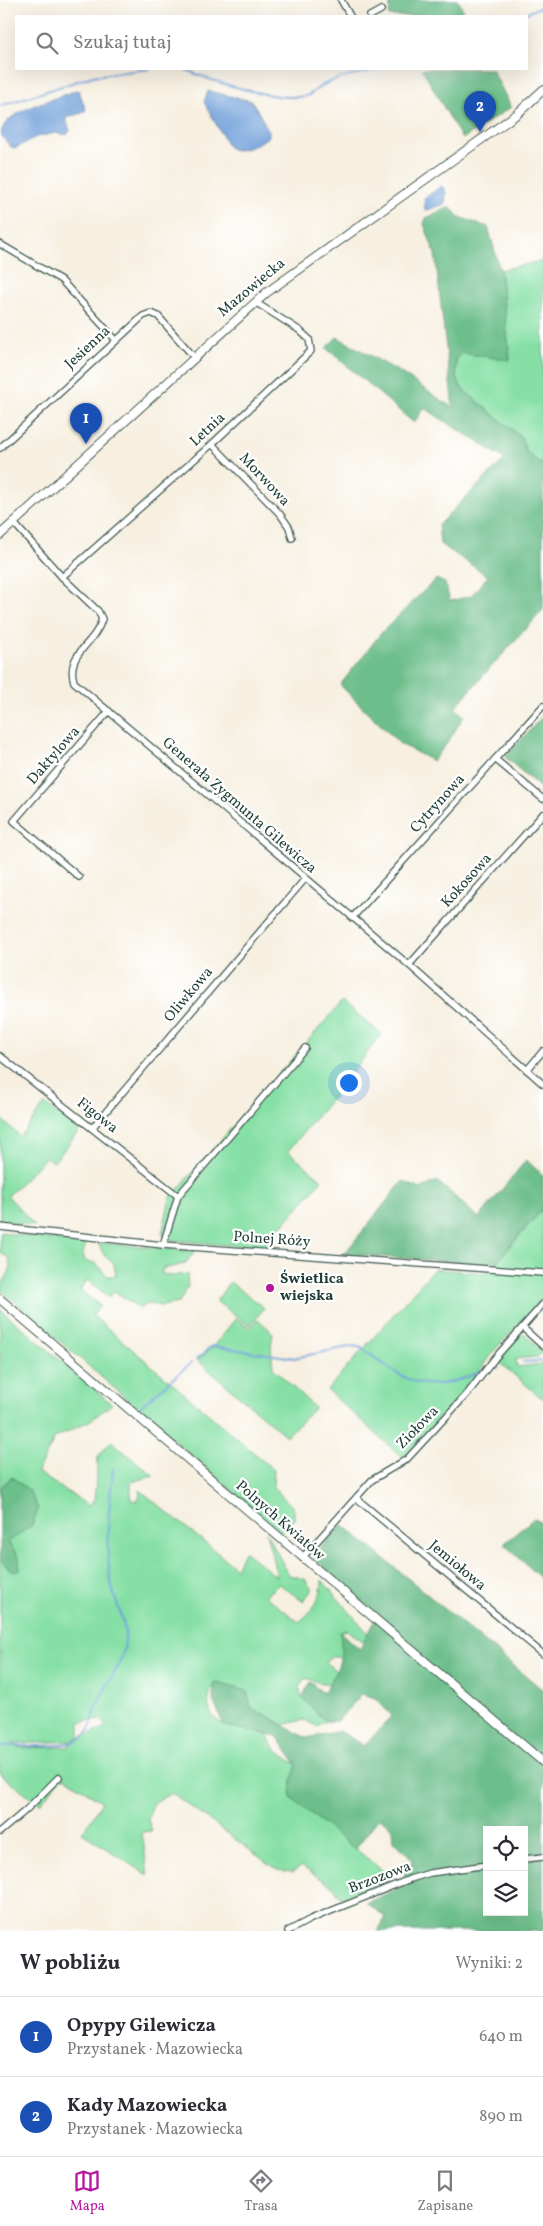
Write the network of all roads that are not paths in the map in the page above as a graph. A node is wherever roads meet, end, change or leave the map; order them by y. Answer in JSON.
{"nodes":[{"id":1,"x":341,"y":0,"type":"edge"},
{"id":2,"x":381,"y":10,"type":"dead end"},
{"id":3,"x":349,"y":15,"type":"edge"},
{"id":4,"x":372,"y":15,"type":"edge"},
{"id":5,"x":543,"y":90,"type":"edge"},
{"id":6,"x":0,"y":244,"type":"edge"},
{"id":7,"x":255,"y":302,"type":"junction"},
{"id":8,"x":116,"y":340,"type":"junction"},
{"id":9,"x":194,"y":357,"type":"junction"},
{"id":10,"x":212,"y":444,"type":"junction"},
{"id":11,"x":0,"y":448,"type":"edge"},
{"id":12,"x":13,"y":522,"type":"junction"},
{"id":13,"x":3,"y":526,"type":"edge"},
{"id":14,"x":0,"y":535,"type":"edge"},
{"id":15,"x":292,"y":538,"type":"dead end"},
{"id":16,"x":62,"y":577,"type":"junction"},
{"id":17,"x":543,"y":706,"type":"edge"},
{"id":18,"x":110,"y":711,"type":"junction"},
{"id":19,"x":495,"y":759,"type":"junction"},
{"id":20,"x":543,"y":799,"type":"edge"},
{"id":21,"x":543,"y":814,"type":"edge"},
{"id":22,"x":79,"y":877,"type":"dead end"},
{"id":23,"x":305,"y":878,"type":"junction"},
{"id":24,"x":352,"y":918,"type":"junction"},
{"id":25,"x":409,"y":965,"type":"junction"},
{"id":26,"x":305,"y":1048,"type":"dead end"},
{"id":27,"x":543,"y":1051,"type":"edge"},
{"id":28,"x":0,"y":1056,"type":"edge"},
{"id":29,"x":527,"y":1070,"type":"junction"},
{"id":30,"x":543,"y":1084,"type":"edge"},
{"id":31,"x":92,"y":1128,"type":"junction"},
{"id":32,"x":178,"y":1196,"type":"junction"},
{"id":33,"x":0,"y":1227,"type":"edge"},
{"id":34,"x":163,"y":1244,"type":"junction"},
{"id":35,"x":543,"y":1274,"type":"edge"},
{"id":36,"x":0,"y":1299,"type":"edge"},
{"id":37,"x":543,"y":1304,"type":"edge"},
{"id":38,"x":522,"y":1328,"type":"junction"},
{"id":39,"x":543,"y":1346,"type":"edge"},
{"id":40,"x":356,"y":1498,"type":"junction"},
{"id":41,"x":302,"y":1558,"type":"junction"},
{"id":42,"x":543,"y":1654,"type":"edge"},
{"id":43,"x":543,"y":1762,"type":"edge"},
{"id":44,"x":59,"y":1777,"type":"dead end"},
{"id":45,"x":0,"y":1832,"type":"edge"},
{"id":46,"x":543,"y":1857,"type":"edge"},
{"id":47,"x":528,"y":1859,"type":"edge"},
{"id":48,"x":483,"y":1866,"type":"edge"},
{"id":49,"x":288,"y":1931,"type":"edge"}],
"edges":[{"from":1,"to":3,"type":"street"},
{"from":2,"to":4,"type":"street"},
{"from":5,"to":7,"type":"street","name":"Mazowiecka"},
{"from":6,"to":8,"type":"street"},
{"from":7,"to":9,"type":"street","name":"Mazowiecka"},
{"from":7,"to":10,"type":"street","name":"Letnia"},
{"from":8,"to":9,"type":"street","name":"Jesienna"},
{"from":8,"to":11,"type":"street","name":"Jesienna"},
{"from":9,"to":12,"type":"street","name":"Mazowiecka"},
{"from":10,"to":15,"type":"street","name":"Morwowa"},
{"from":10,"to":16,"type":"street","name":"Letnia"},
{"from":12,"to":13,"type":"street","name":"Mazowiecka"},
{"from":12,"to":16,"type":"street","name":"Generała Zygmunta Gilewicza"},
{"from":13,"to":14,"type":"street","name":"Mazowiecka"},
{"from":16,"to":18,"type":"street","name":"Generała Zygmunta Gilewicza"},
{"from":17,"to":19,"type":"street","name":"Cytrynowa"},
{"from":18,"to":22,"type":"street","name":"Daktylowa"},
{"from":18,"to":23,"type":"street","name":"Generała Zygmunta Gilewicza"},
{"from":19,"to":20,"type":"street"},
{"from":19,"to":24,"type":"street","name":"Cytrynowa"},
{"from":21,"to":25,"type":"street","name":"Kokosowa"},
{"from":23,"to":24,"type":"street","name":"Generała Zygmunta Gilewicza"},
{"from":23,"to":31,"type":"street","name":"Oliwkowa"},
{"from":24,"to":25,"type":"street","name":"Generała Zygmunta Gilewicza"},
{"from":25,"to":29,"type":"street","name":"Generała Zygmunta Gilewicza"},
{"from":26,"to":32,"type":"street"},
{"from":27,"to":29,"type":"street"},
{"from":28,"to":31,"type":"street","name":"Figowa"},
{"from":29,"to":30,"type":"street","name":"Generała Zygmunta Gilewicza"},
{"from":31,"to":32,"type":"street","name":"Figowa"},
{"from":32,"to":34,"type":"street"},
{"from":33,"to":34,"type":"street","name":"Polnej Róży"},
{"from":34,"to":35,"type":"street","name":"Polnej Róży"},
{"from":36,"to":41,"type":"street","name":"Polnych Kwiatów"},
{"from":37,"to":38,"type":"street","name":"Ziołowa"},
{"from":38,"to":39,"type":"street"},
{"from":38,"to":40,"type":"street","name":"Ziołowa"},
{"from":40,"to":41,"type":"street","name":"Ziołowa"},
{"from":40,"to":42,"type":"street","name":"Jemiołowa"},
{"from":41,"to":43,"type":"street","name":"Polnych Kwiatów"},
{"from":44,"to":45,"type":"street"},
{"from":46,"to":47,"type":"street"},
{"from":48,"to":49,"type":"street","name":"Brzozowa"}]}
